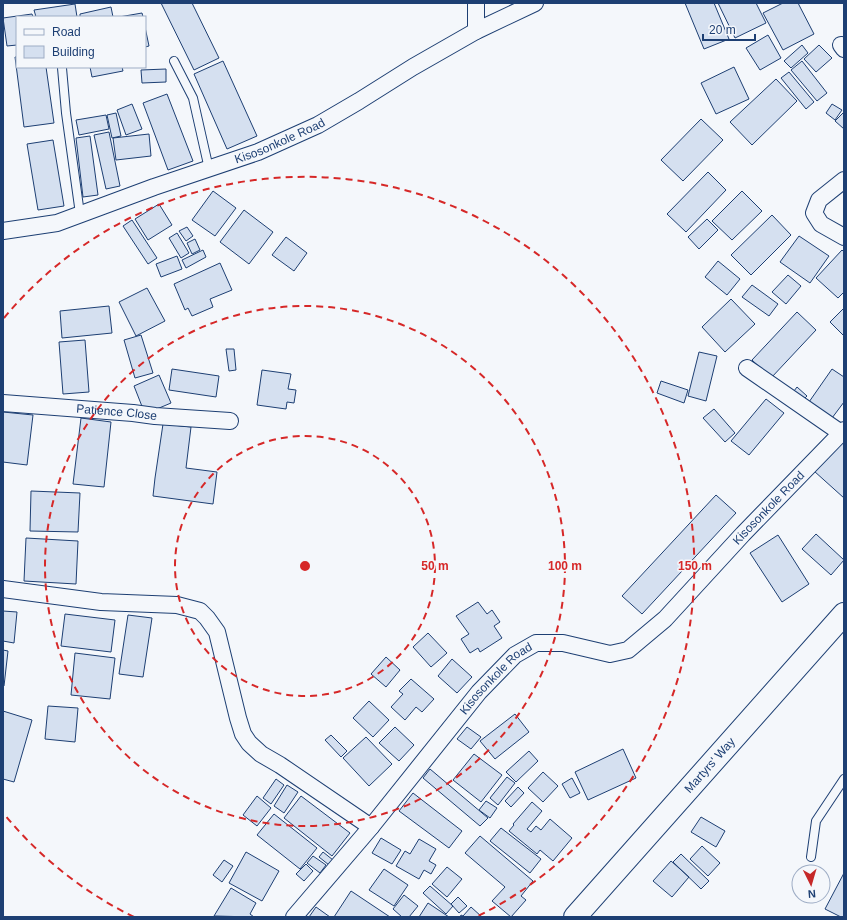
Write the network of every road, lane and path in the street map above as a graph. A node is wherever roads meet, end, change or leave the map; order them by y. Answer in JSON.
{"nodes":[{"id":1,"x":476,"y":3,"type":"edge"},
{"id":2,"x":535,"y":3,"type":"edge"},
{"id":3,"x":476,"y":31,"type":"junction"},
{"id":4,"x":174,"y":61,"type":"dead end"},
{"id":5,"x":62,"y":68,"type":"edge"},
{"id":6,"x":209,"y":169,"type":"junction"},
{"id":7,"x":844,"y":180,"type":"edge"},
{"id":8,"x":80,"y":214,"type":"junction"},
{"id":9,"x":3,"y":231,"type":"edge"},
{"id":10,"x":844,"y":236,"type":"edge"},
{"id":11,"x":747,"y":368,"type":"dead end"},
{"id":12,"x":3,"y":403,"type":"edge"},
{"id":13,"x":230,"y":421,"type":"dead end"},
{"id":14,"x":842,"y":432,"type":"edge"},
{"id":15,"x":3,"y":589,"type":"edge"},
{"id":16,"x":841,"y":624,"type":"edge"},
{"id":17,"x":844,"y":779,"type":"edge"},
{"id":18,"x":371,"y":827,"type":"junction"},
{"id":19,"x":811,"y":857,"type":"dead end"},
{"id":20,"x":294,"y":917,"type":"edge"},
{"id":21,"x":575,"y":917,"type":"edge"}],
"edges":[{"from":1,"to":3,"type":"street"},
{"from":2,"to":3,"type":"street","name":"Kisosonkole Road"},
{"from":3,"to":6,"type":"street","name":"Kisosonkole Road"},
{"from":4,"to":6,"type":"lane"},
{"from":5,"to":8,"type":"lane"},
{"from":6,"to":8,"type":"street","name":"Kisosonkole Road"},
{"from":7,"to":10,"type":"street"},
{"from":8,"to":9,"type":"street","name":"Kisosonkole Road"},
{"from":11,"to":14,"type":"street"},
{"from":12,"to":13,"type":"street","name":"Patience Close"},
{"from":14,"to":18,"type":"street","name":"Kisosonkole Road"},
{"from":15,"to":18,"type":"street"},
{"from":16,"to":21,"type":"main road","name":"Martyrs' Way"},
{"from":17,"to":19,"type":"lane"},
{"from":18,"to":20,"type":"street","name":"Kisosonkole Road"}]}
